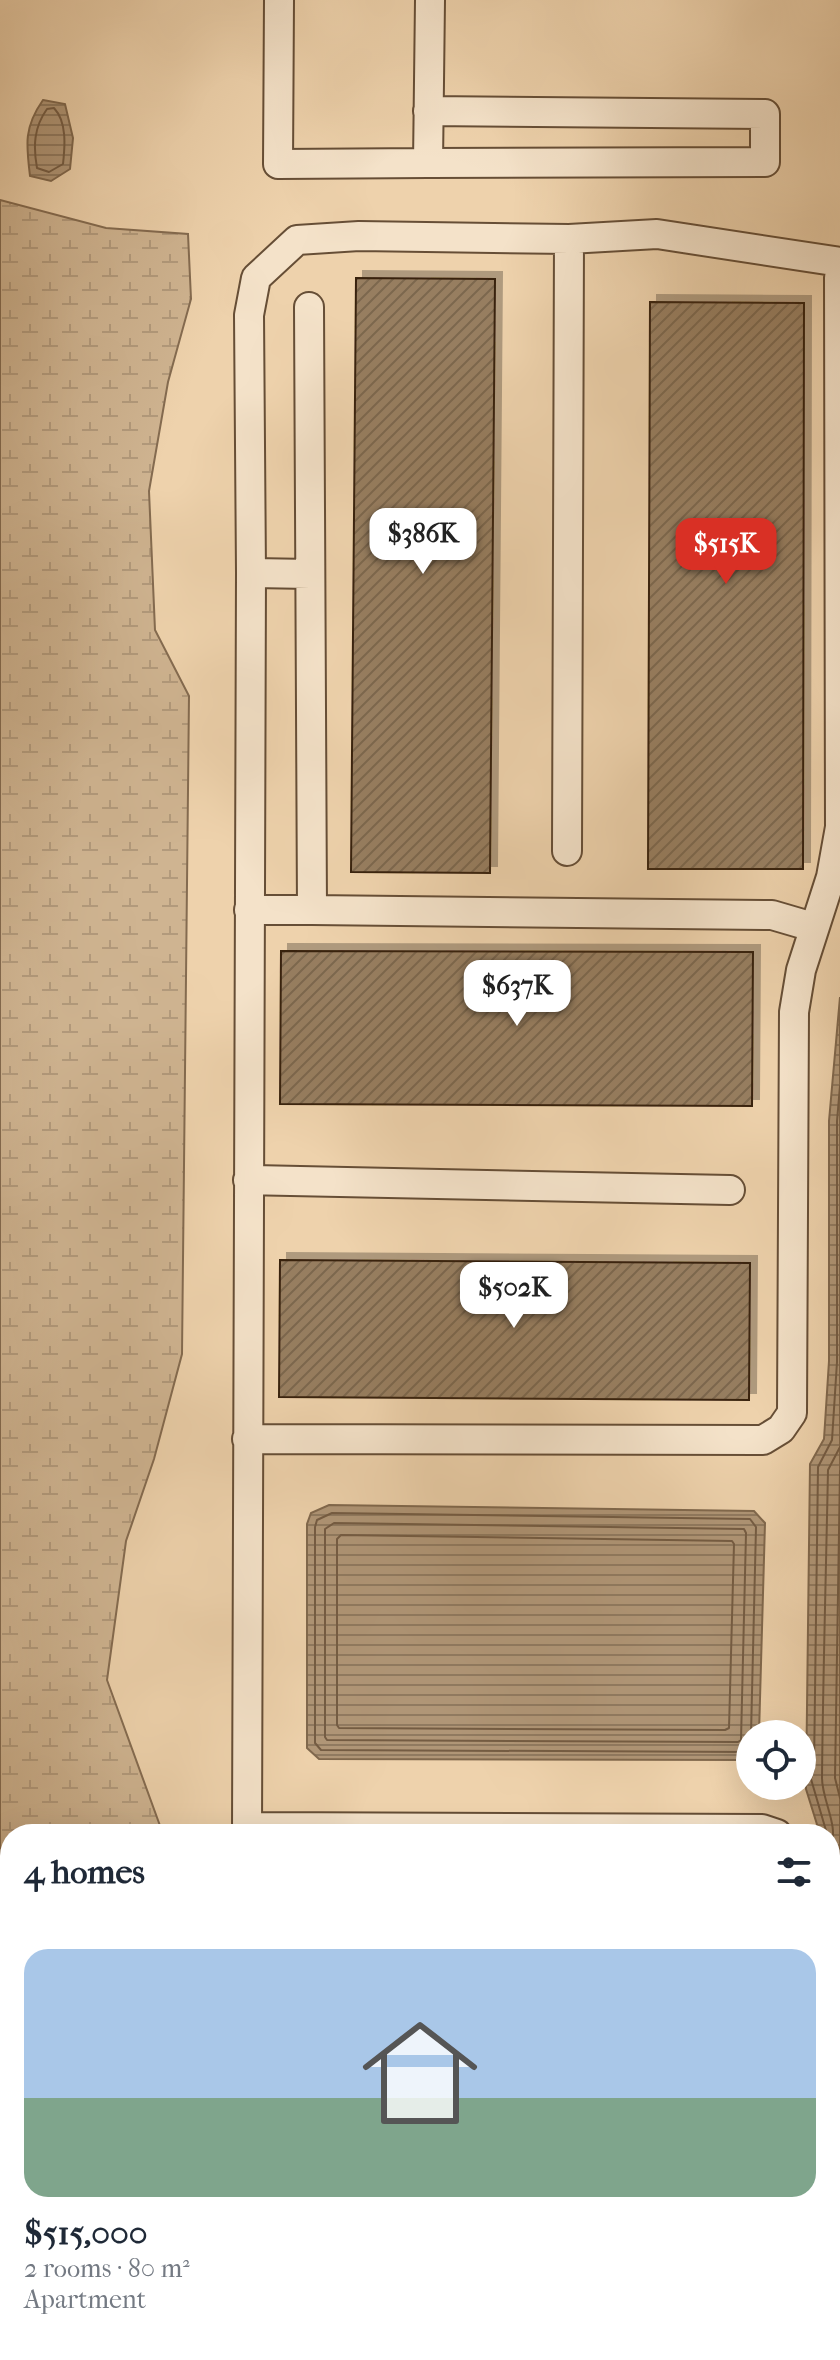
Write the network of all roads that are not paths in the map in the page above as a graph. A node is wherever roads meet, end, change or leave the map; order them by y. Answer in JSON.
{"nodes":[{"id":1,"x":279,"y":0,"type":"edge"},
{"id":2,"x":430,"y":0,"type":"edge"},
{"id":3,"x":428,"y":111,"type":"junction"},
{"id":4,"x":428,"y":163,"type":"junction"},
{"id":5,"x":622,"y":237,"type":"junction"},
{"id":6,"x":569,"y":239,"type":"junction"},
{"id":7,"x":840,"y":262,"type":"edge"},
{"id":8,"x":840,"y":278,"type":"edge"},
{"id":9,"x":309,"y":307,"type":"dead end"},
{"id":10,"x":251,"y":573,"type":"junction"},
{"id":11,"x":310,"y":574,"type":"junction"},
{"id":12,"x":567,"y":851,"type":"dead end"},
{"id":13,"x":249,"y":910,"type":"junction"},
{"id":14,"x":312,"y":910,"type":"junction"},
{"id":15,"x":813,"y":927,"type":"junction"},
{"id":16,"x":248,"y":1180,"type":"junction"},
{"id":17,"x":730,"y":1190,"type":"dead end"},
{"id":18,"x":247,"y":1439,"type":"junction"},
{"id":19,"x":247,"y":1824,"type":"edge"}],
"edges":[{"from":1,"to":4,"type":"lane"},
{"from":2,"to":3,"type":"lane"},
{"from":3,"to":4,"type":"lane"},
{"from":3,"to":4,"type":"lane"},
{"from":5,"to":6,"type":"lane"},
{"from":5,"to":7,"type":"lane"},
{"from":5,"to":8,"type":"lane"},
{"from":6,"to":10,"type":"lane"},
{"from":6,"to":12,"type":"lane"},
{"from":8,"to":15,"type":"lane"},
{"from":9,"to":11,"type":"lane"},
{"from":10,"to":11,"type":"lane"},
{"from":10,"to":13,"type":"lane"},
{"from":11,"to":14,"type":"lane"},
{"from":13,"to":14,"type":"lane"},
{"from":13,"to":16,"type":"lane"},
{"from":14,"to":15,"type":"lane"},
{"from":15,"to":18,"type":"lane"},
{"from":16,"to":17,"type":"lane"},
{"from":16,"to":18,"type":"lane"},
{"from":18,"to":19,"type":"lane"}]}
